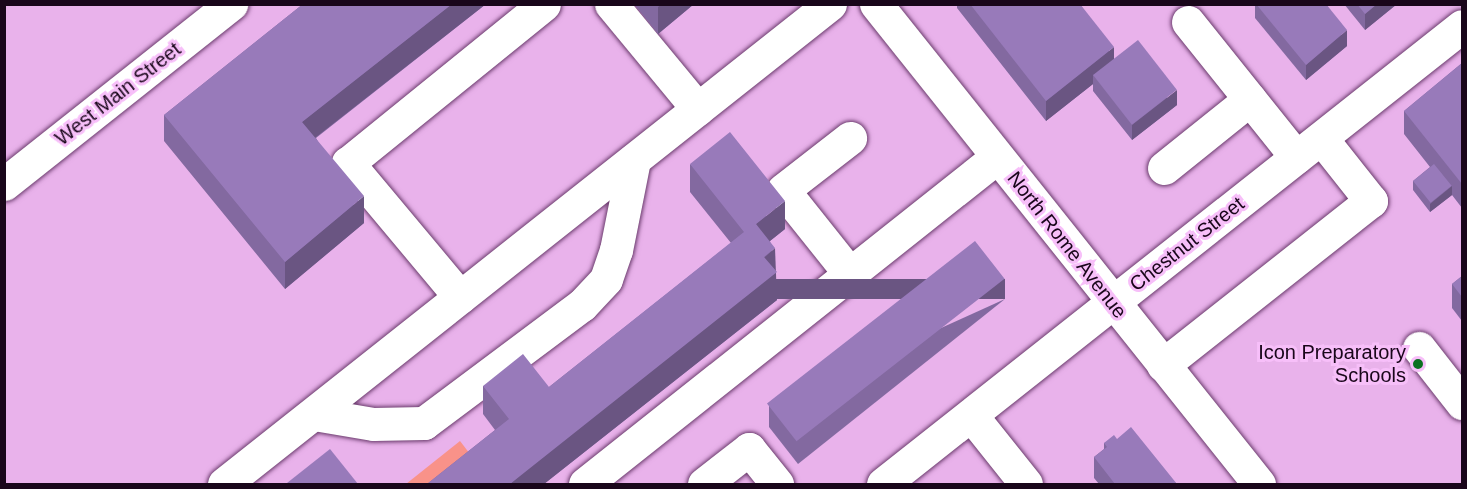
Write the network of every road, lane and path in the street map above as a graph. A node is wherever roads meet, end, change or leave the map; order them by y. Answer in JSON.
{"nodes":[{"id":1,"x":231,"y":4,"type":"edge"},
{"id":2,"x":544,"y":4,"type":"edge"},
{"id":3,"x":611,"y":4,"type":"edge"},
{"id":4,"x":830,"y":4,"type":"edge"},
{"id":5,"x":876,"y":4,"type":"edge"},
{"id":6,"x":1188,"y":22,"type":"dead end"},
{"id":7,"x":1462,"y":26,"type":"edge"},
{"id":8,"x":1250,"y":99,"type":"junction"},
{"id":9,"x":698,"y":109,"type":"junction"},
{"id":10,"x":850,"y":138,"type":"dead end"},
{"id":11,"x":1309,"y":147,"type":"junction"},
{"id":12,"x":997,"y":157,"type":"junction"},
{"id":13,"x":633,"y":160,"type":"junction"},
{"id":14,"x":1164,"y":168,"type":"dead end"},
{"id":15,"x":4,"y":184,"type":"edge"},
{"id":16,"x":850,"y":274,"type":"junction"},
{"id":17,"x":460,"y":297,"type":"junction"},
{"id":18,"x":1112,"y":303,"type":"junction"},
{"id":19,"x":1419,"y":348,"type":"dead end"},
{"id":20,"x":1162,"y":365,"type":"junction"},
{"id":21,"x":1462,"y":403,"type":"edge"},
{"id":22,"x":314,"y":414,"type":"junction"},
{"id":23,"x":970,"y":415,"type":"junction"},
{"id":24,"x":224,"y":484,"type":"edge"},
{"id":25,"x":585,"y":484,"type":"edge"},
{"id":26,"x":704,"y":484,"type":"edge"},
{"id":27,"x":777,"y":484,"type":"edge"},
{"id":28,"x":883,"y":484,"type":"edge"},
{"id":29,"x":1026,"y":484,"type":"edge"},
{"id":30,"x":1259,"y":484,"type":"edge"}],
"edges":[{"from":1,"to":15,"type":"street","name":"West Main Street"},
{"from":2,"to":17,"type":"street"},
{"from":3,"to":9,"type":"street"},
{"from":4,"to":9,"type":"street"},
{"from":5,"to":12,"type":"street","name":"North Rome Avenue"},
{"from":6,"to":8,"type":"street"},
{"from":7,"to":11,"type":"street","name":"Chestnut Street"},
{"from":8,"to":11,"type":"street"},
{"from":8,"to":14,"type":"street"},
{"from":9,"to":13,"type":"street"},
{"from":10,"to":16,"type":"street"},
{"from":11,"to":18,"type":"street","name":"Chestnut Street"},
{"from":11,"to":20,"type":"street"},
{"from":12,"to":16,"type":"street"},
{"from":12,"to":18,"type":"street","name":"North Rome Avenue"},
{"from":13,"to":17,"type":"street"},
{"from":13,"to":22,"type":"street"},
{"from":16,"to":25,"type":"street"},
{"from":17,"to":22,"type":"street"},
{"from":18,"to":20,"type":"street","name":"North Rome Avenue"},
{"from":18,"to":23,"type":"street","name":"Chestnut Street"},
{"from":19,"to":21,"type":"street"},
{"from":20,"to":30,"type":"street","name":"North Rome Avenue"},
{"from":22,"to":24,"type":"street"},
{"from":23,"to":28,"type":"street","name":"Chestnut Street"},
{"from":23,"to":29,"type":"street"},
{"from":26,"to":27,"type":"street"}]}
